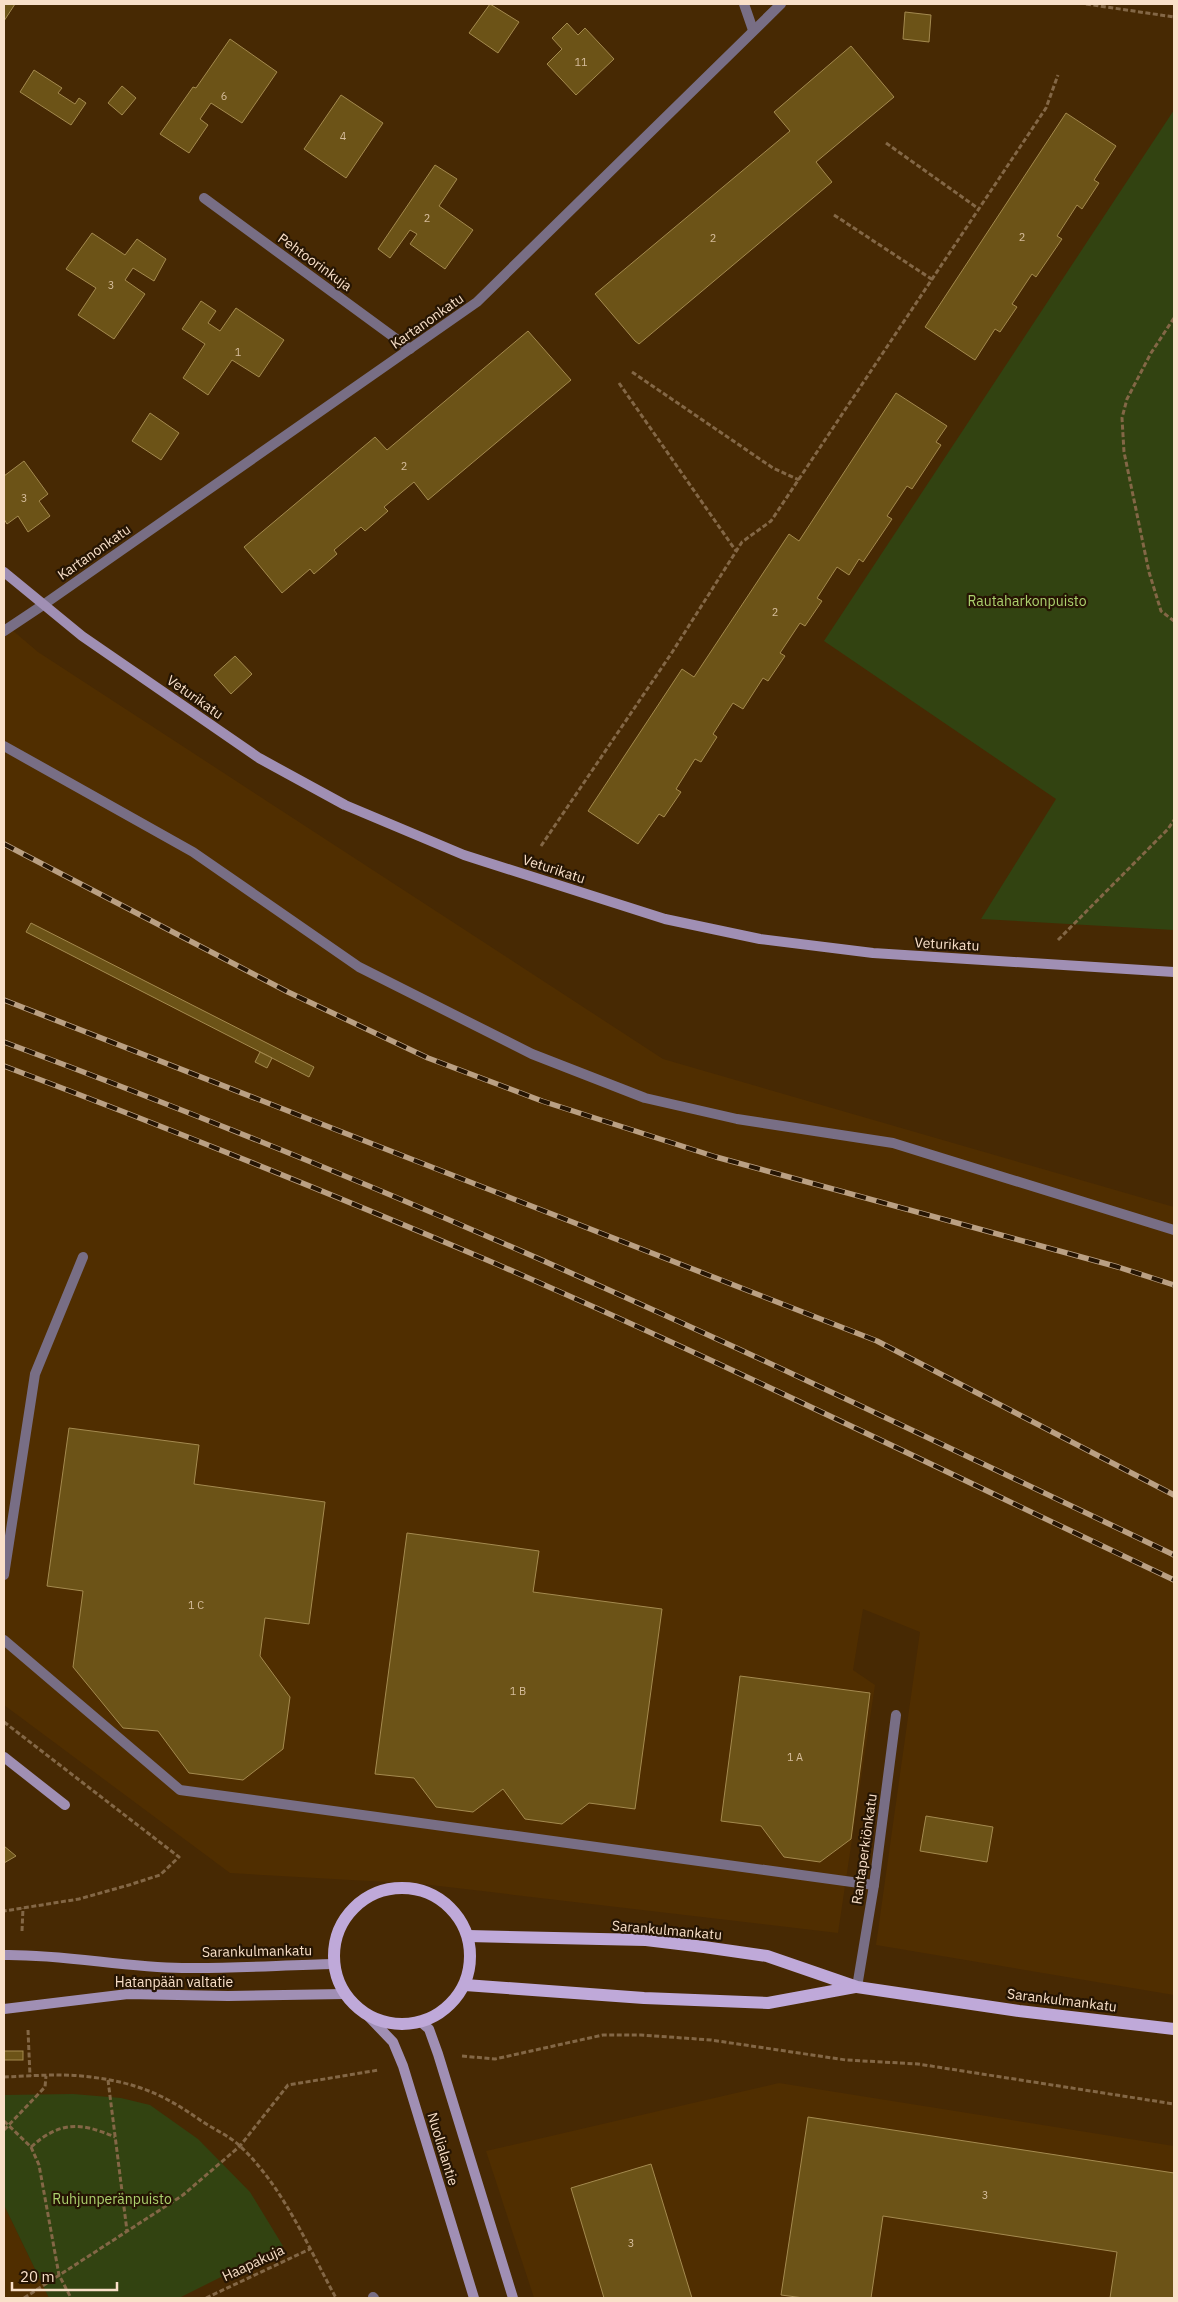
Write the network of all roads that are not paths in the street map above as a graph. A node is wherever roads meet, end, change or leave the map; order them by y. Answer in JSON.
{"nodes":[{"id":1,"x":744,"y":4,"type":"edge"},
{"id":2,"x":781,"y":4,"type":"edge"},
{"id":3,"x":753,"y":30,"type":"junction"},
{"id":4,"x":204,"y":198,"type":"dead end"},
{"id":5,"x":410,"y":349,"type":"junction"},
{"id":6,"x":4,"y":572,"type":"edge"},
{"id":7,"x":43,"y":605,"type":"junction"},
{"id":8,"x":4,"y":631,"type":"edge"},
{"id":9,"x":4,"y":746,"type":"edge"},
{"id":10,"x":1174,"y":972,"type":"edge"},
{"id":11,"x":1174,"y":1230,"type":"edge"},
{"id":12,"x":83,"y":1257,"type":"dead end"},
{"id":13,"x":4,"y":1575,"type":"edge"},
{"id":14,"x":4,"y":1640,"type":"edge"},
{"id":15,"x":896,"y":1715,"type":"dead end"},
{"id":16,"x":4,"y":1757,"type":"edge"},
{"id":17,"x":65,"y":1805,"type":"dead end"},
{"id":18,"x":874,"y":1885,"type":"junction"},
{"id":19,"x":468,"y":1936,"type":"junction"},
{"id":20,"x":4,"y":1955,"type":"edge"},
{"id":21,"x":334,"y":1964,"type":"junction"},
{"id":22,"x":181,"y":1968,"type":"joint"},
{"id":23,"x":465,"y":1985,"type":"junction"},
{"id":24,"x":857,"y":1987,"type":"junction"},
{"id":25,"x":344,"y":1994,"type":"junction"},
{"id":26,"x":4,"y":2009,"type":"edge"},
{"id":27,"x":369,"y":2017,"type":"junction"},
{"id":28,"x":422,"y":2023,"type":"junction"},
{"id":29,"x":1174,"y":2029,"type":"edge"},
{"id":30,"x":474,"y":2298,"type":"edge"},
{"id":31,"x":513,"y":2298,"type":"edge"}],
"edges":[{"from":1,"to":3,"type":"street"},
{"from":2,"to":3,"type":"street","name":"Kartanonkatu"},
{"from":3,"to":5,"type":"street","name":"Kartanonkatu"},
{"from":4,"to":5,"type":"street","name":"Pehtoorinkuja"},
{"from":5,"to":7,"type":"street","name":"Kartanonkatu"},
{"from":6,"to":7,"type":"street","name":"Veturikatu"},
{"from":7,"to":8,"type":"street","name":"Kartanonkatu"},
{"from":7,"to":10,"type":"street","name":"Veturikatu"},
{"from":9,"to":11,"type":"street"},
{"from":12,"to":13,"type":"street"},
{"from":14,"to":18,"type":"street"},
{"from":15,"to":18,"type":"street","name":"Rantaperkiönkatu"},
{"from":16,"to":17,"type":"street"},
{"from":18,"to":24,"type":"street","name":"Rantaperkiönkatu"},
{"from":19,"to":21,"type":"main road"},
{"from":19,"to":23,"type":"main road"},
{"from":19,"to":24,"type":"main road","name":"Sarankulmankatu"},
{"from":20,"to":22,"type":"street","name":"Hatanpään valtatie"},
{"from":21,"to":22,"type":"street","name":"Sarankulmankatu"},
{"from":21,"to":25,"type":"main road"},
{"from":23,"to":24,"type":"main road","name":"Sarankulmankatu"},
{"from":23,"to":28,"type":"main road"},
{"from":24,"to":29,"type":"main road","name":"Sarankulmankatu"},
{"from":25,"to":26,"type":"street","name":"Hatanpään valtatie"},
{"from":25,"to":27,"type":"main road"},
{"from":27,"to":28,"type":"main road"},
{"from":27,"to":30,"type":"street","name":"Nuolialantie"},
{"from":28,"to":31,"type":"street","name":"Nuolialantie"}]}
